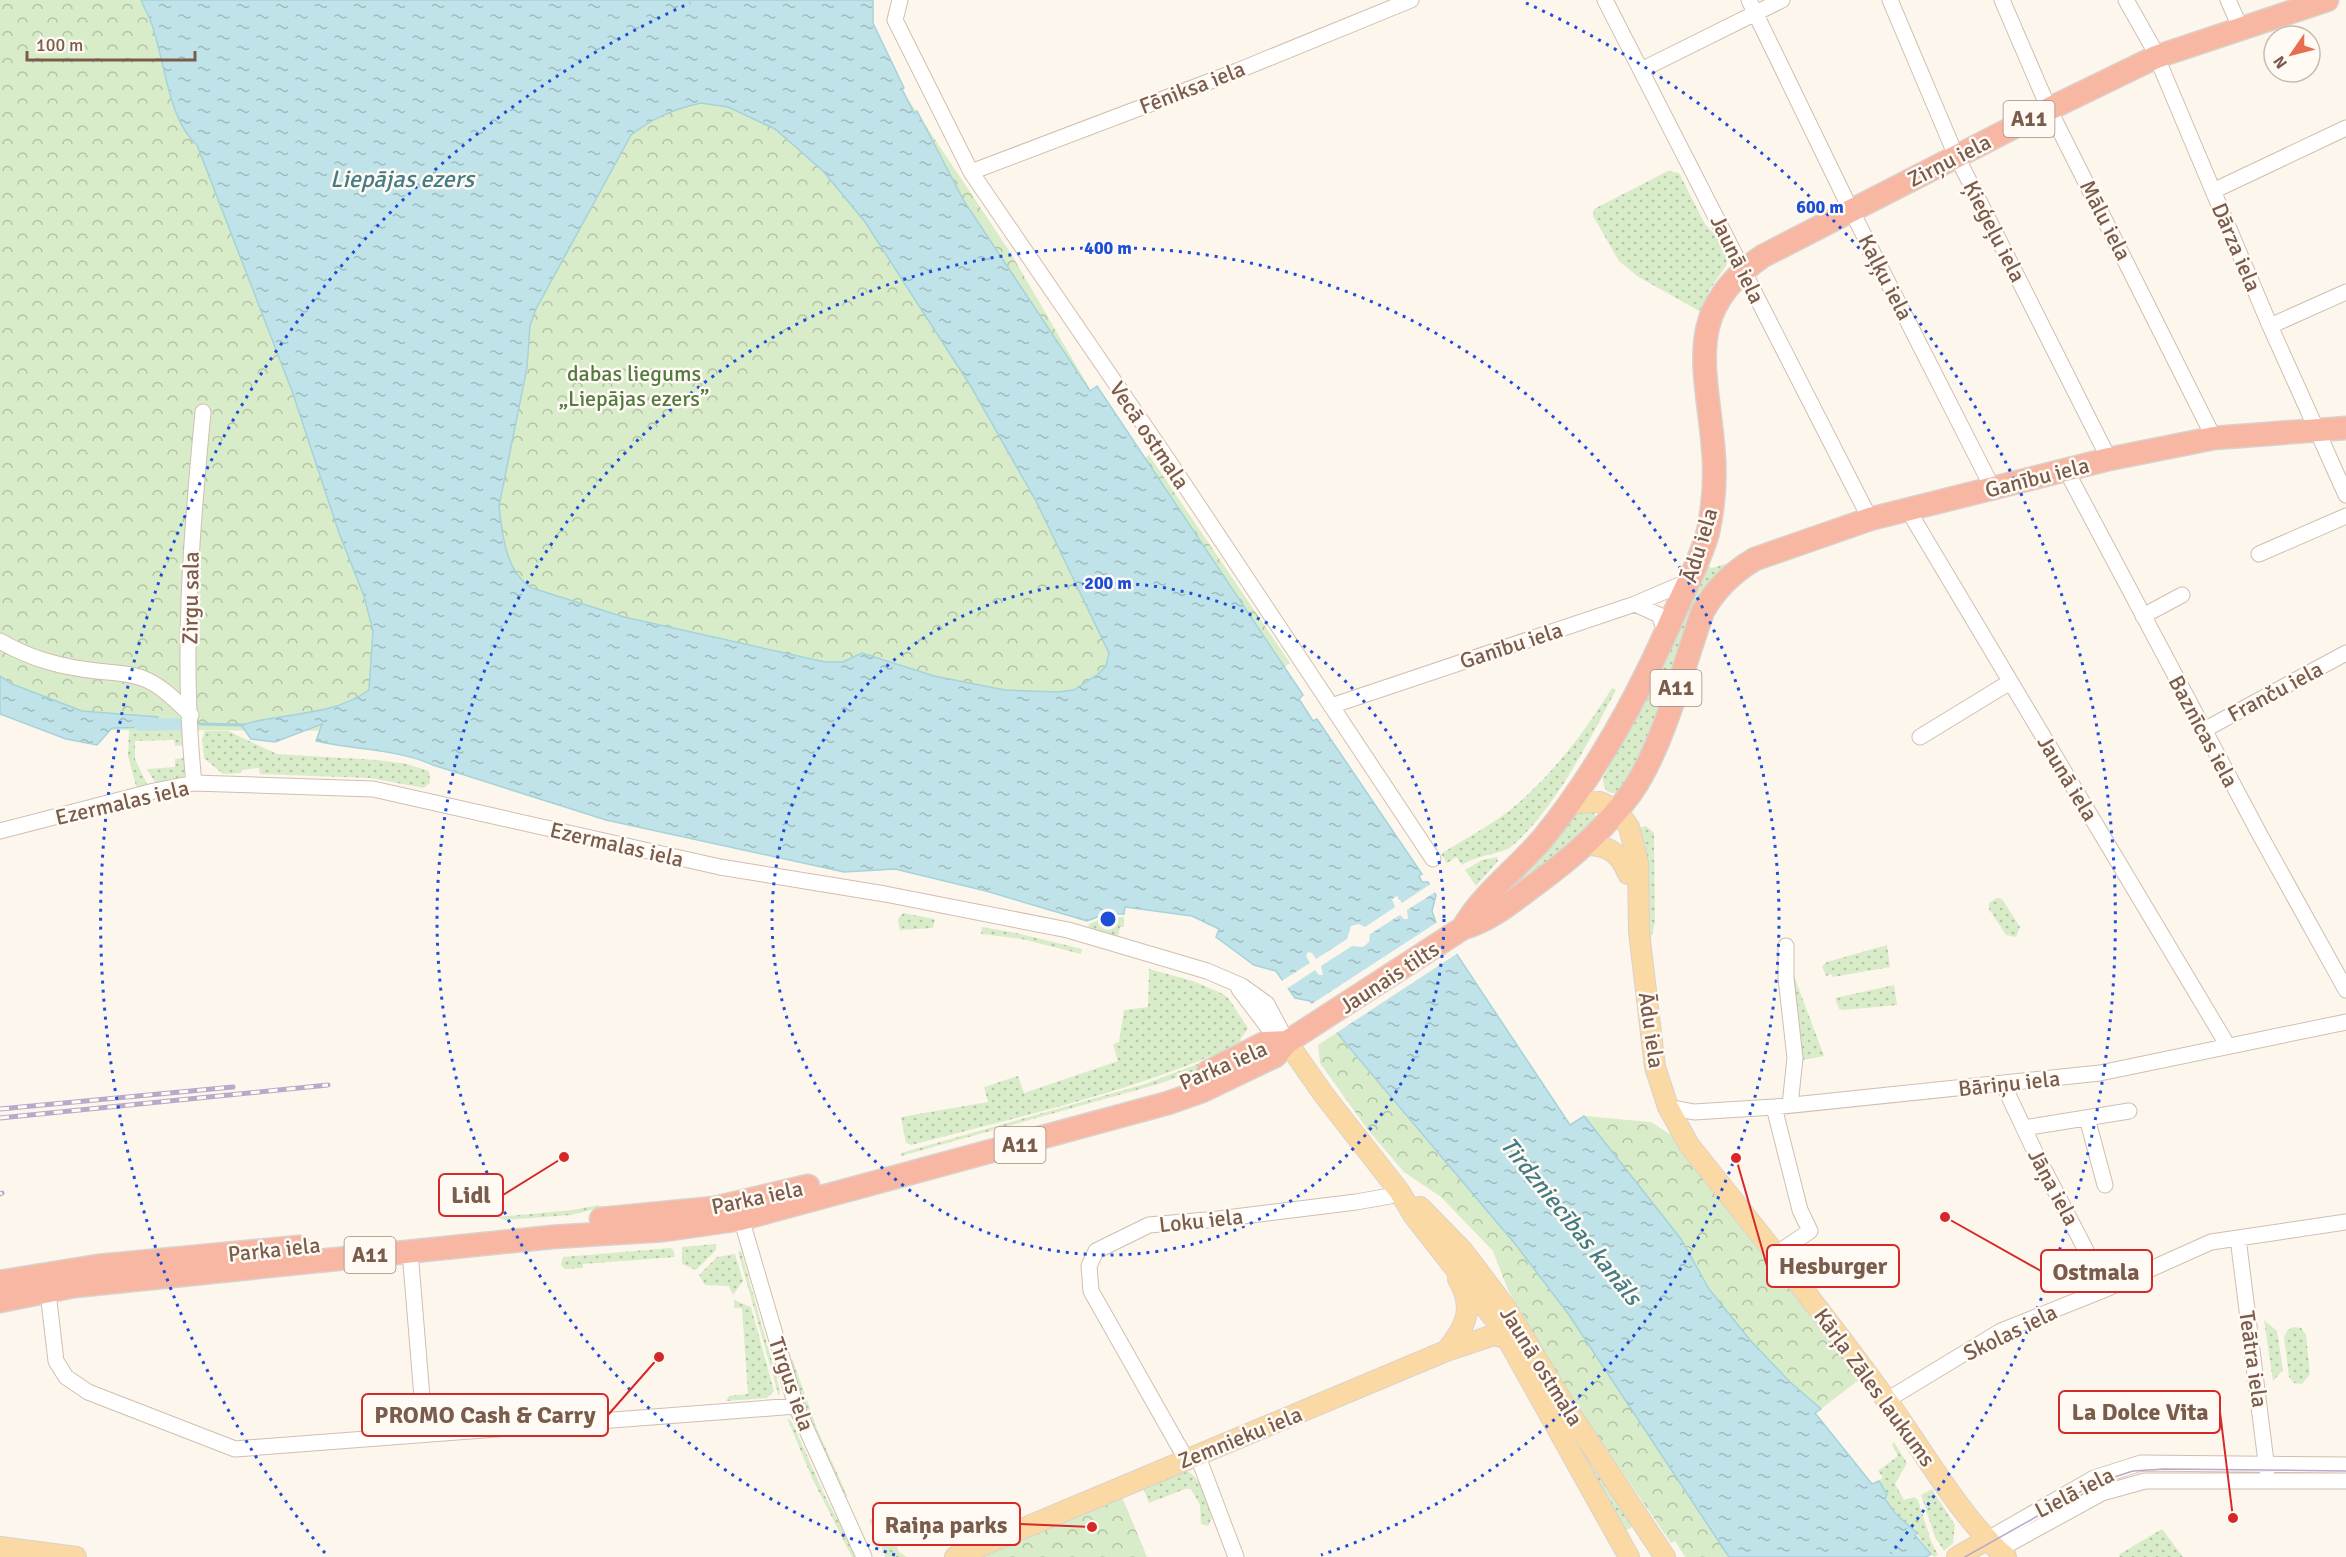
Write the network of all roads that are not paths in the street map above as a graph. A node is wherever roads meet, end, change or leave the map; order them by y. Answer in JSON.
{"nodes":[{"id":1,"x":900,"y":0,"type":"edge"},
{"id":2,"x":1411,"y":0,"type":"edge"},
{"id":3,"x":1605,"y":0,"type":"edge"},
{"id":4,"x":1782,"y":0,"type":"edge"},
{"id":5,"x":1890,"y":0,"type":"edge"},
{"id":6,"x":2002,"y":0,"type":"edge"},
{"id":7,"x":2126,"y":0,"type":"edge"},
{"id":8,"x":2228,"y":0,"type":"edge"},
{"id":9,"x":2327,"y":0,"type":"edge"},
{"id":10,"x":1752,"y":7,"type":"edge"},
{"id":11,"x":2241,"y":29,"type":"junction"},
{"id":12,"x":2156,"y":57,"type":"junction"},
{"id":13,"x":1641,"y":70,"type":"junction"},
{"id":14,"x":2049,"y":109,"type":"junction"},
{"id":15,"x":2346,"y":128,"type":"edge"},
{"id":16,"x":1957,"y":156,"type":"junction"},
{"id":17,"x":971,"y":172,"type":"junction"},
{"id":18,"x":2213,"y":191,"type":"junction"},
{"id":19,"x":1851,"y":210,"type":"junction"},
{"id":20,"x":1744,"y":269,"type":"junction"},
{"id":21,"x":2346,"y":292,"type":"edge"},
{"id":22,"x":2270,"y":326,"type":"junction"},
{"id":23,"x":203,"y":412,"type":"dead end"},
{"id":24,"x":2346,"y":428,"type":"edge"},
{"id":25,"x":2318,"y":430,"type":"junction"},
{"id":26,"x":2214,"y":438,"type":"junction"},
{"id":27,"x":2109,"y":459,"type":"junction"},
{"id":28,"x":2066,"y":470,"type":"junction"},
{"id":29,"x":1993,"y":489,"type":"junction"},
{"id":30,"x":2346,"y":495,"type":"edge"},
{"id":31,"x":1908,"y":510,"type":"junction"},
{"id":32,"x":2346,"y":516,"type":"edge"},
{"id":33,"x":1870,"y":519,"type":"junction"},
{"id":34,"x":2259,"y":554,"type":"dead end"},
{"id":35,"x":1739,"y":569,"type":"joint"},
{"id":36,"x":1689,"y":581,"type":"junction"},
{"id":37,"x":2182,"y":595,"type":"dead end"},
{"id":38,"x":1635,"y":604,"type":"junction"},
{"id":39,"x":2143,"y":616,"type":"junction"},
{"id":40,"x":1666,"y":634,"type":"junction"},
{"id":41,"x":0,"y":641,"type":"edge"},
{"id":42,"x":2346,"y":653,"type":"edge"},
{"id":43,"x":2010,"y":682,"type":"junction"},
{"id":44,"x":1332,"y":706,"type":"junction"},
{"id":45,"x":191,"y":715,"type":"junction"},
{"id":46,"x":2204,"y":730,"type":"junction"},
{"id":47,"x":1920,"y":737,"type":"dead end"},
{"id":48,"x":1592,"y":774,"type":"junction"},
{"id":49,"x":194,"y":783,"type":"junction"},
{"id":50,"x":1570,"y":803,"type":"junction"},
{"id":51,"x":1609,"y":810,"type":"junction"},
{"id":52,"x":0,"y":831,"type":"edge"},
{"id":53,"x":1586,"y":845,"type":"junction"},
{"id":54,"x":1433,"y":859,"type":"dead end"},
{"id":55,"x":1628,"y":874,"type":"junction"},
{"id":56,"x":1638,"y":916,"type":"junction"},
{"id":57,"x":1463,"y":928,"type":"junction"},
{"id":58,"x":1786,"y":946,"type":"dead end"},
{"id":59,"x":2346,"y":990,"type":"edge"},
{"id":60,"x":2346,"y":1022,"type":"edge"},
{"id":61,"x":1283,"y":1037,"type":"junction"},
{"id":62,"x":2229,"y":1046,"type":"junction"},
{"id":63,"x":2003,"y":1084,"type":"junction"},
{"id":64,"x":1790,"y":1106,"type":"junction"},
{"id":65,"x":1668,"y":1107,"type":"junction"},
{"id":66,"x":1774,"y":1107,"type":"junction"},
{"id":67,"x":2129,"y":1111,"type":"dead end"},
{"id":68,"x":2087,"y":1118,"type":"junction"},
{"id":69,"x":2024,"y":1128,"type":"junction"},
{"id":70,"x":2105,"y":1185,"type":"dead end"},
{"id":71,"x":1399,"y":1191,"type":"junction"},
{"id":72,"x":739,"y":1211,"type":"junction"},
{"id":73,"x":2346,"y":1222,"type":"edge"},
{"id":74,"x":2238,"y":1238,"type":"junction"},
{"id":75,"x":410,"y":1251,"type":"junction"},
{"id":76,"x":1443,"y":1253,"type":"junction"},
{"id":77,"x":1776,"y":1254,"type":"junction"},
{"id":78,"x":0,"y":1282,"type":"edge"},
{"id":79,"x":46,"y":1283,"type":"junction"},
{"id":80,"x":2106,"y":1289,"type":"junction"},
{"id":81,"x":0,"y":1301,"type":"edge"},
{"id":82,"x":1507,"y":1339,"type":"junction"},
{"id":83,"x":1529,"y":1345,"type":"junction"},
{"id":84,"x":1446,"y":1351,"type":"junction"},
{"id":85,"x":1887,"y":1400,"type":"junction"},
{"id":86,"x":796,"y":1406,"type":"junction"},
{"id":87,"x":425,"y":1434,"type":"junction"},
{"id":88,"x":1191,"y":1456,"type":"junction"},
{"id":89,"x":2266,"y":1463,"type":"junction"},
{"id":90,"x":2346,"y":1465,"type":"edge"},
{"id":91,"x":2267,"y":1481,"type":"junction"},
{"id":92,"x":2346,"y":1481,"type":"edge"},
{"id":93,"x":0,"y":1547,"type":"edge"},
{"id":94,"x":1994,"y":1552,"type":"edge"},
{"id":95,"x":1657,"y":1554,"type":"edge"},
{"id":96,"x":76,"y":1557,"type":"edge"},
{"id":97,"x":864,"y":1557,"type":"edge"},
{"id":98,"x":955,"y":1557,"type":"edge"},
{"id":99,"x":1236,"y":1557,"type":"edge"},
{"id":100,"x":1629,"y":1557,"type":"edge"},
{"id":101,"x":1957,"y":1557,"type":"edge"}],
"edges":[{"from":1,"to":17,"type":"street","name":"Vecā ostmala"},
{"from":2,"to":17,"type":"street","name":"Fēniksa iela"},
{"from":3,"to":13,"type":"street","name":"Jaunā iela"},
{"from":4,"to":10,"type":"street"},
{"from":5,"to":16,"type":"street","name":"Ķieģeļu iela"},
{"from":6,"to":14,"type":"street","name":"Mālu iela"},
{"from":7,"to":12,"type":"street","name":"Dārza iela"},
{"from":8,"to":11,"type":"street"},
{"from":9,"to":11,"type":"highway","name":"Zirņu iela","number":"A11"},
{"from":10,"to":13,"type":"street"},
{"from":10,"to":19,"type":"street","name":"Kaļķu iela"},
{"from":11,"to":12,"type":"highway","name":"Zirņu iela","number":"A11"},
{"from":12,"to":14,"type":"highway","name":"Zirņu iela","number":"A11"},
{"from":12,"to":18,"type":"street","name":"Dārza iela"},
{"from":13,"to":20,"type":"street","name":"Jaunā iela"},
{"from":14,"to":16,"type":"highway","name":"Zirņu iela","number":"A11"},
{"from":14,"to":26,"type":"street","name":"Mālu iela"},
{"from":15,"to":18,"type":"street"},
{"from":16,"to":19,"type":"highway","name":"Zirņu iela","number":"A11"},
{"from":16,"to":27,"type":"street","name":"Ķieģeļu iela"},
{"from":17,"to":44,"type":"street","name":"Vecā ostmala"},
{"from":18,"to":22,"type":"street","name":"Dārza iela"},
{"from":19,"to":20,"type":"highway","name":"Zirņu iela","number":"A11"},
{"from":19,"to":29,"type":"street","name":"Kaļķu iela"},
{"from":20,"to":33,"type":"street","name":"Jaunā iela"},
{"from":20,"to":36,"type":"highway","name":"Ādu iela","number":"A11"},
{"from":21,"to":22,"type":"street"},
{"from":22,"to":25,"type":"street","name":"Dārza iela"},
{"from":23,"to":45,"type":"street","name":"Zirgu sala"},
{"from":24,"to":25,"type":"highway","name":"Ganību iela","number":"A11"},
{"from":25,"to":26,"type":"highway","name":"Ganību iela","number":"A11"},
{"from":25,"to":30,"type":"street","name":"Dārza iela"},
{"from":26,"to":27,"type":"highway","name":"Ganību iela","number":"A11"},
{"from":27,"to":28,"type":"highway","name":"Ganību iela","number":"A11"},
{"from":28,"to":29,"type":"highway","name":"Ganību iela","number":"A11"},
{"from":28,"to":39,"type":"street","name":"Baznīcas iela"},
{"from":29,"to":31,"type":"highway","name":"Ganību iela","number":"A11"},
{"from":31,"to":33,"type":"highway","name":"Ganību iela","number":"A11"},
{"from":31,"to":43,"type":"street","name":"Jaunā iela"},
{"from":32,"to":34,"type":"street"},
{"from":33,"to":35,"type":"highway","name":"Ganību iela","number":"A11"},
{"from":35,"to":51,"type":"highway","name":"Ādu iela","number":"A11"},
{"from":36,"to":38,"type":"street","name":"Ganību iela"},
{"from":36,"to":40,"type":"highway","name":"Ādu iela","number":"A11"},
{"from":37,"to":39,"type":"street"},
{"from":38,"to":40,"type":"street"},
{"from":38,"to":44,"type":"street","name":"Ganību iela"},
{"from":39,"to":46,"type":"street","name":"Baznīcas iela"},
{"from":40,"to":48,"type":"highway","name":"Ādu iela","number":"A11"},
{"from":41,"to":45,"type":"street"},
{"from":42,"to":46,"type":"street","name":"Franču iela"},
{"from":43,"to":47,"type":"street"},
{"from":43,"to":62,"type":"street","name":"Jaunā iela"},
{"from":44,"to":54,"type":"street","name":"Vecā ostmala"},
{"from":45,"to":49,"type":"street","name":"Zirgu sala"},
{"from":46,"to":59,"type":"street","name":"Baznīcas iela"},
{"from":48,"to":50,"type":"highway","name":"Ādu iela","number":"A11"},
{"from":48,"to":51,"type":"main road","name":"Ādu iela"},
{"from":49,"to":52,"type":"street","name":"Ezermalas iela"},
{"from":49,"to":61,"type":"street","name":"Ezermalas iela"},
{"from":50,"to":51,"type":"main road"},
{"from":50,"to":57,"type":"highway","number":"A11"},
{"from":51,"to":53,"type":"highway","name":"Ādu iela","number":"A11"},
{"from":51,"to":55,"type":"main road","name":"Ādu iela"},
{"from":51,"to":56,"type":"main road","name":"Ādu iela"},
{"from":53,"to":55,"type":"main road"},
{"from":53,"to":57,"type":"highway","number":"A11"},
{"from":55,"to":56,"type":"main road","name":"Ādu iela"},
{"from":56,"to":65,"type":"main road","name":"Ādu iela"},
{"from":57,"to":61,"type":"highway","name":"Jaunais tilts","number":"A11"},
{"from":58,"to":64,"type":"street"},
{"from":60,"to":62,"type":"street","name":"Bāriņu iela"},
{"from":61,"to":71,"type":"main road","name":"Jaunā ostmala"},
{"from":61,"to":72,"type":"highway","name":"Parka iela","number":"A11"},
{"from":62,"to":63,"type":"street","name":"Bāriņu iela"},
{"from":63,"to":64,"type":"street","name":"Bāriņu iela"},
{"from":63,"to":69,"type":"street","name":"Jāņa iela"},
{"from":64,"to":66,"type":"street","name":"Bāriņu iela"},
{"from":65,"to":66,"type":"street","name":"Bāriņu iela"},
{"from":65,"to":77,"type":"main road","name":"Kārļa Zāles laukums"},
{"from":66,"to":77,"type":"street"},
{"from":67,"to":68,"type":"street"},
{"from":68,"to":69,"type":"street"},
{"from":68,"to":70,"type":"street"},
{"from":69,"to":80,"type":"street","name":"Jāņa iela"},
{"from":71,"to":76,"type":"main road","name":"Jaunā ostmala"},
{"from":71,"to":83,"type":"main road","name":"Jaunā ostmala"},
{"from":71,"to":88,"type":"street","name":"Loku iela"},
{"from":72,"to":75,"type":"highway","name":"Parka iela","number":"A11"},
{"from":72,"to":79,"type":"highway","name":"Parka iela","number":"A11"},
{"from":72,"to":86,"type":"street","name":"Tirgus iela"},
{"from":73,"to":74,"type":"street","name":"Skolas iela"},
{"from":74,"to":80,"type":"street","name":"Skolas iela"},
{"from":74,"to":89,"type":"street","name":"Teātra iela"},
{"from":75,"to":79,"type":"highway","name":"Parka iela","number":"A11"},
{"from":75,"to":87,"type":"street"},
{"from":76,"to":82,"type":"main road","name":"Jaunā ostmala"},
{"from":76,"to":84,"type":"main road"},
{"from":77,"to":85,"type":"main road","name":"Kārļa Zāles laukums"},
{"from":78,"to":79,"type":"highway","name":"Parka iela","number":"A11"},
{"from":79,"to":81,"type":"highway","name":"Parka iela","number":"A11"},
{"from":79,"to":87,"type":"street"},
{"from":80,"to":85,"type":"street","name":"Skolas iela"},
{"from":82,"to":83,"type":"main road","name":"Zemnieku iela"},
{"from":82,"to":84,"type":"main road","name":"Zemnieku iela"},
{"from":82,"to":100,"type":"main road","name":"Jaunā ostmala"},
{"from":83,"to":95,"type":"main road","name":"Jaunā ostmala"},
{"from":84,"to":88,"type":"main road","name":"Zemnieku iela"},
{"from":85,"to":94,"type":"main road","name":"Kārļa Zāles laukums"},
{"from":86,"to":87,"type":"street"},
{"from":86,"to":97,"type":"street","name":"Tirgus iela"},
{"from":88,"to":98,"type":"main road","name":"Zemnieku iela"},
{"from":88,"to":99,"type":"street","name":"Loku iela"},
{"from":89,"to":90,"type":"street","name":"Lielā iela"},
{"from":89,"to":91,"type":"street","name":"Teātra iela"},
{"from":89,"to":94,"type":"street","name":"Lielā iela"},
{"from":91,"to":92,"type":"street","name":"Lielā iela"},
{"from":91,"to":94,"type":"street","name":"Lielā iela"},
{"from":93,"to":96,"type":"main road"},
{"from":94,"to":101,"type":"main road","name":"Lielā iela"}]}
